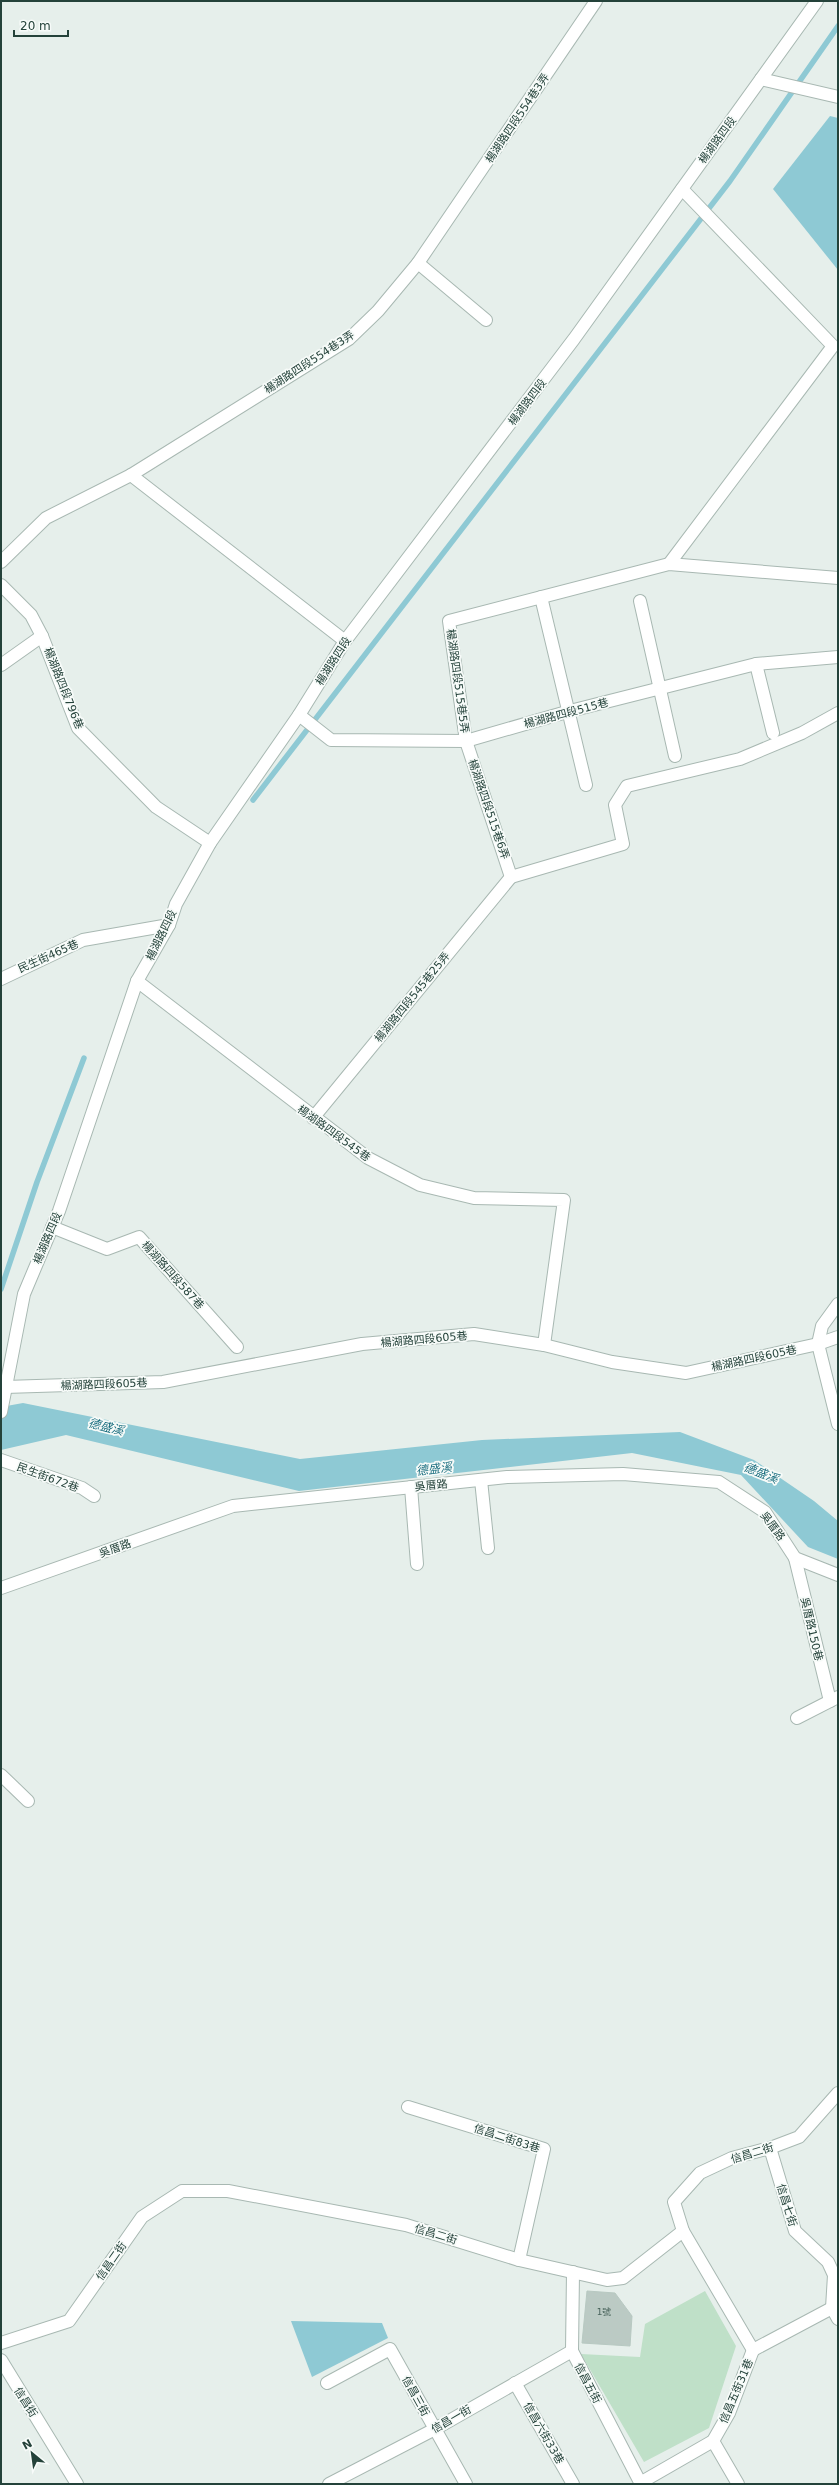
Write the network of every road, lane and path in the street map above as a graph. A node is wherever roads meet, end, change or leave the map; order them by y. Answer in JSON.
{"nodes":[{"id":1,"x":596,"y":1,"type":"edge"},
{"id":2,"x":817,"y":1,"type":"edge"},
{"id":3,"x":762,"y":78,"type":"junction"},
{"id":4,"x":838,"y":97,"type":"edge"},
{"id":5,"x":682,"y":189,"type":"junction"},
{"id":6,"x":418,"y":263,"type":"junction"},
{"id":7,"x":486,"y":320,"type":"dead end"},
{"id":8,"x":130,"y":475,"type":"junction"},
{"id":9,"x":1,"y":562,"type":"edge"},
{"id":10,"x":669,"y":564,"type":"junction"},
{"id":11,"x":838,"y":578,"type":"edge"},
{"id":12,"x":1,"y":585,"type":"edge"},
{"id":13,"x":541,"y":597,"type":"junction"},
{"id":14,"x":640,"y":601,"type":"dead end"},
{"id":15,"x":42,"y":636,"type":"junction"},
{"id":16,"x":345,"y":641,"type":"junction"},
{"id":17,"x":838,"y":657,"type":"edge"},
{"id":18,"x":756,"y":664,"type":"junction"},
{"id":19,"x":1,"y":665,"type":"edge"},
{"id":20,"x":660,"y":689,"type":"junction"},
{"id":21,"x":570,"y":711,"type":"junction"},
{"id":22,"x":838,"y":713,"type":"edge"},
{"id":23,"x":299,"y":715,"type":"junction"},
{"id":24,"x":773,"y":733,"type":"dead end"},
{"id":25,"x":466,"y":741,"type":"junction"},
{"id":26,"x":675,"y":756,"type":"dead end"},
{"id":27,"x":586,"y":785,"type":"dead end"},
{"id":28,"x":210,"y":843,"type":"junction"},
{"id":29,"x":512,"y":877,"type":"junction"},
{"id":30,"x":169,"y":925,"type":"junction"},
{"id":31,"x":1,"y":979,"type":"edge"},
{"id":32,"x":137,"y":981,"type":"junction"},
{"id":33,"x":313,"y":1118,"type":"junction"},
{"id":34,"x":52,"y":1227,"type":"junction"},
{"id":35,"x":838,"y":1304,"type":"edge"},
{"id":36,"x":838,"y":1337,"type":"edge"},
{"id":37,"x":818,"y":1344,"type":"junction"},
{"id":38,"x":544,"y":1345,"type":"junction"},
{"id":39,"x":237,"y":1347,"type":"dead end"},
{"id":40,"x":5,"y":1387,"type":"junction"},
{"id":41,"x":2,"y":1407,"type":"edge"},
{"id":42,"x":838,"y":1424,"type":"edge"},
{"id":43,"x":1,"y":1460,"type":"edge"},
{"id":44,"x":481,"y":1480,"type":"junction"},
{"id":45,"x":411,"y":1487,"type":"junction"},
{"id":46,"x":94,"y":1496,"type":"dead end"},
{"id":47,"x":488,"y":1548,"type":"dead end"},
{"id":48,"x":795,"y":1558,"type":"junction"},
{"id":49,"x":417,"y":1564,"type":"dead end"},
{"id":50,"x":838,"y":1575,"type":"edge"},
{"id":51,"x":1,"y":1588,"type":"edge"},
{"id":52,"x":834,"y":1699,"type":"edge"},
{"id":53,"x":797,"y":1718,"type":"dead end"},
{"id":54,"x":1,"y":1775,"type":"edge"},
{"id":55,"x":28,"y":1801,"type":"dead end"},
{"id":56,"x":838,"y":2093,"type":"edge"},
{"id":57,"x":408,"y":2107,"type":"dead end"},
{"id":58,"x":770,"y":2148,"type":"junction"},
{"id":59,"x":683,"y":2231,"type":"junction"},
{"id":60,"x":519,"y":2260,"type":"junction"},
{"id":61,"x":574,"y":2272,"type":"junction"},
{"id":62,"x":838,"y":2293,"type":"edge"},
{"id":63,"x":832,"y":2308,"type":"junction"},
{"id":64,"x":838,"y":2319,"type":"edge"},
{"id":65,"x":1,"y":2343,"type":"edge"},
{"id":66,"x":753,"y":2350,"type":"junction"},
{"id":67,"x":572,"y":2352,"type":"junction"},
{"id":68,"x":1,"y":2360,"type":"edge"},
{"id":69,"x":327,"y":2383,"type":"dead end"},
{"id":70,"x":515,"y":2383,"type":"junction"},
{"id":71,"x":435,"y":2429,"type":"junction"},
{"id":72,"x":713,"y":2441,"type":"junction"},
{"id":73,"x":641,"y":2483,"type":"edge"},
{"id":74,"x":77,"y":2484,"type":"edge"},
{"id":75,"x":329,"y":2484,"type":"edge"},
{"id":76,"x":466,"y":2484,"type":"edge"},
{"id":77,"x":573,"y":2484,"type":"edge"},
{"id":78,"x":738,"y":2484,"type":"edge"}],
"edges":[{"from":1,"to":6,"type":"street","name":"楊湖路四段554巷3弄"},
{"from":2,"to":3,"type":"street","name":"楊湖路四段"},
{"from":3,"to":4,"type":"street"},
{"from":3,"to":5,"type":"street","name":"楊湖路四段"},
{"from":5,"to":10,"type":"street"},
{"from":5,"to":16,"type":"street","name":"楊湖路四段"},
{"from":6,"to":7,"type":"street"},
{"from":6,"to":8,"type":"street","name":"楊湖路四段554巷3弄"},
{"from":8,"to":9,"type":"street","name":"楊湖路四段554巷3弄"},
{"from":8,"to":16,"type":"street"},
{"from":10,"to":11,"type":"street"},
{"from":10,"to":13,"type":"street"},
{"from":12,"to":15,"type":"street","name":"楊湖路四段796巷"},
{"from":13,"to":21,"type":"street"},
{"from":13,"to":25,"type":"street","name":"楊湖路四段515巷5弄"},
{"from":14,"to":20,"type":"street"},
{"from":15,"to":19,"type":"street"},
{"from":15,"to":28,"type":"street","name":"楊湖路四段796巷"},
{"from":16,"to":23,"type":"street","name":"楊湖路四段"},
{"from":17,"to":18,"type":"street","name":"楊湖路四段515巷"},
{"from":18,"to":20,"type":"street","name":"楊湖路四段515巷"},
{"from":18,"to":24,"type":"street"},
{"from":20,"to":21,"type":"street","name":"楊湖路四段515巷"},
{"from":20,"to":26,"type":"street"},
{"from":21,"to":25,"type":"street","name":"楊湖路四段515巷"},
{"from":21,"to":27,"type":"street"},
{"from":22,"to":29,"type":"street"},
{"from":23,"to":25,"type":"street","name":"楊湖路四段515巷"},
{"from":23,"to":28,"type":"street","name":"楊湖路四段"},
{"from":25,"to":29,"type":"street","name":"楊湖路四段515巷6弄"},
{"from":28,"to":30,"type":"street","name":"楊湖路四段"},
{"from":29,"to":33,"type":"street","name":"楊湖路四段545巷25弄"},
{"from":30,"to":31,"type":"street","name":"民生街465巷"},
{"from":30,"to":32,"type":"street","name":"楊湖路四段"},
{"from":32,"to":33,"type":"street","name":"楊湖路四段545巷"},
{"from":32,"to":34,"type":"street","name":"楊湖路四段"},
{"from":33,"to":38,"type":"street","name":"楊湖路四段545巷"},
{"from":34,"to":39,"type":"street","name":"楊湖路四段587巷"},
{"from":34,"to":40,"type":"street","name":"楊湖路四段"},
{"from":35,"to":37,"type":"street"},
{"from":36,"to":37,"type":"street","name":"楊湖路四段605巷"},
{"from":37,"to":38,"type":"street","name":"楊湖路四段605巷"},
{"from":37,"to":42,"type":"street"},
{"from":38,"to":40,"type":"street","name":"楊湖路四段605巷"},
{"from":40,"to":41,"type":"street","name":"楊湖路四段"},
{"from":43,"to":46,"type":"street","name":"民生街672巷"},
{"from":44,"to":45,"type":"street","name":"吳厝路"},
{"from":44,"to":47,"type":"street"},
{"from":44,"to":48,"type":"street","name":"吳厝路"},
{"from":45,"to":49,"type":"street"},
{"from":45,"to":51,"type":"street","name":"吳厝路"},
{"from":48,"to":50,"type":"street"},
{"from":48,"to":52,"type":"street","name":"吳厝路150巷"},
{"from":52,"to":53,"type":"street","name":"吳厝路150巷"},
{"from":54,"to":55,"type":"street"},
{"from":56,"to":58,"type":"street","name":"信昌二街"},
{"from":57,"to":60,"type":"street","name":"信昌二街83巷"},
{"from":58,"to":59,"type":"street","name":"信昌二街"},
{"from":58,"to":63,"type":"street","name":"信昌七街"},
{"from":59,"to":61,"type":"street","name":"信昌二街"},
{"from":59,"to":66,"type":"street"},
{"from":60,"to":61,"type":"street","name":"信昌二街"},
{"from":60,"to":65,"type":"street","name":"信昌二街"},
{"from":61,"to":67,"type":"street","name":"信昌五街"},
{"from":62,"to":63,"type":"street"},
{"from":63,"to":64,"type":"street"},
{"from":63,"to":66,"type":"street"},
{"from":66,"to":72,"type":"street","name":"信昌五街31巷"},
{"from":67,"to":70,"type":"street","name":"信昌一街"},
{"from":67,"to":73,"type":"street","name":"信昌五街"},
{"from":68,"to":74,"type":"street","name":"信昌街"},
{"from":69,"to":71,"type":"street","name":"信昌三街"},
{"from":70,"to":71,"type":"street","name":"信昌一街"},
{"from":70,"to":77,"type":"street","name":"信昌六街33巷"},
{"from":71,"to":75,"type":"street","name":"信昌一街"},
{"from":71,"to":76,"type":"street","name":"信昌三街"},
{"from":72,"to":73,"type":"street"},
{"from":72,"to":78,"type":"street"}]}
